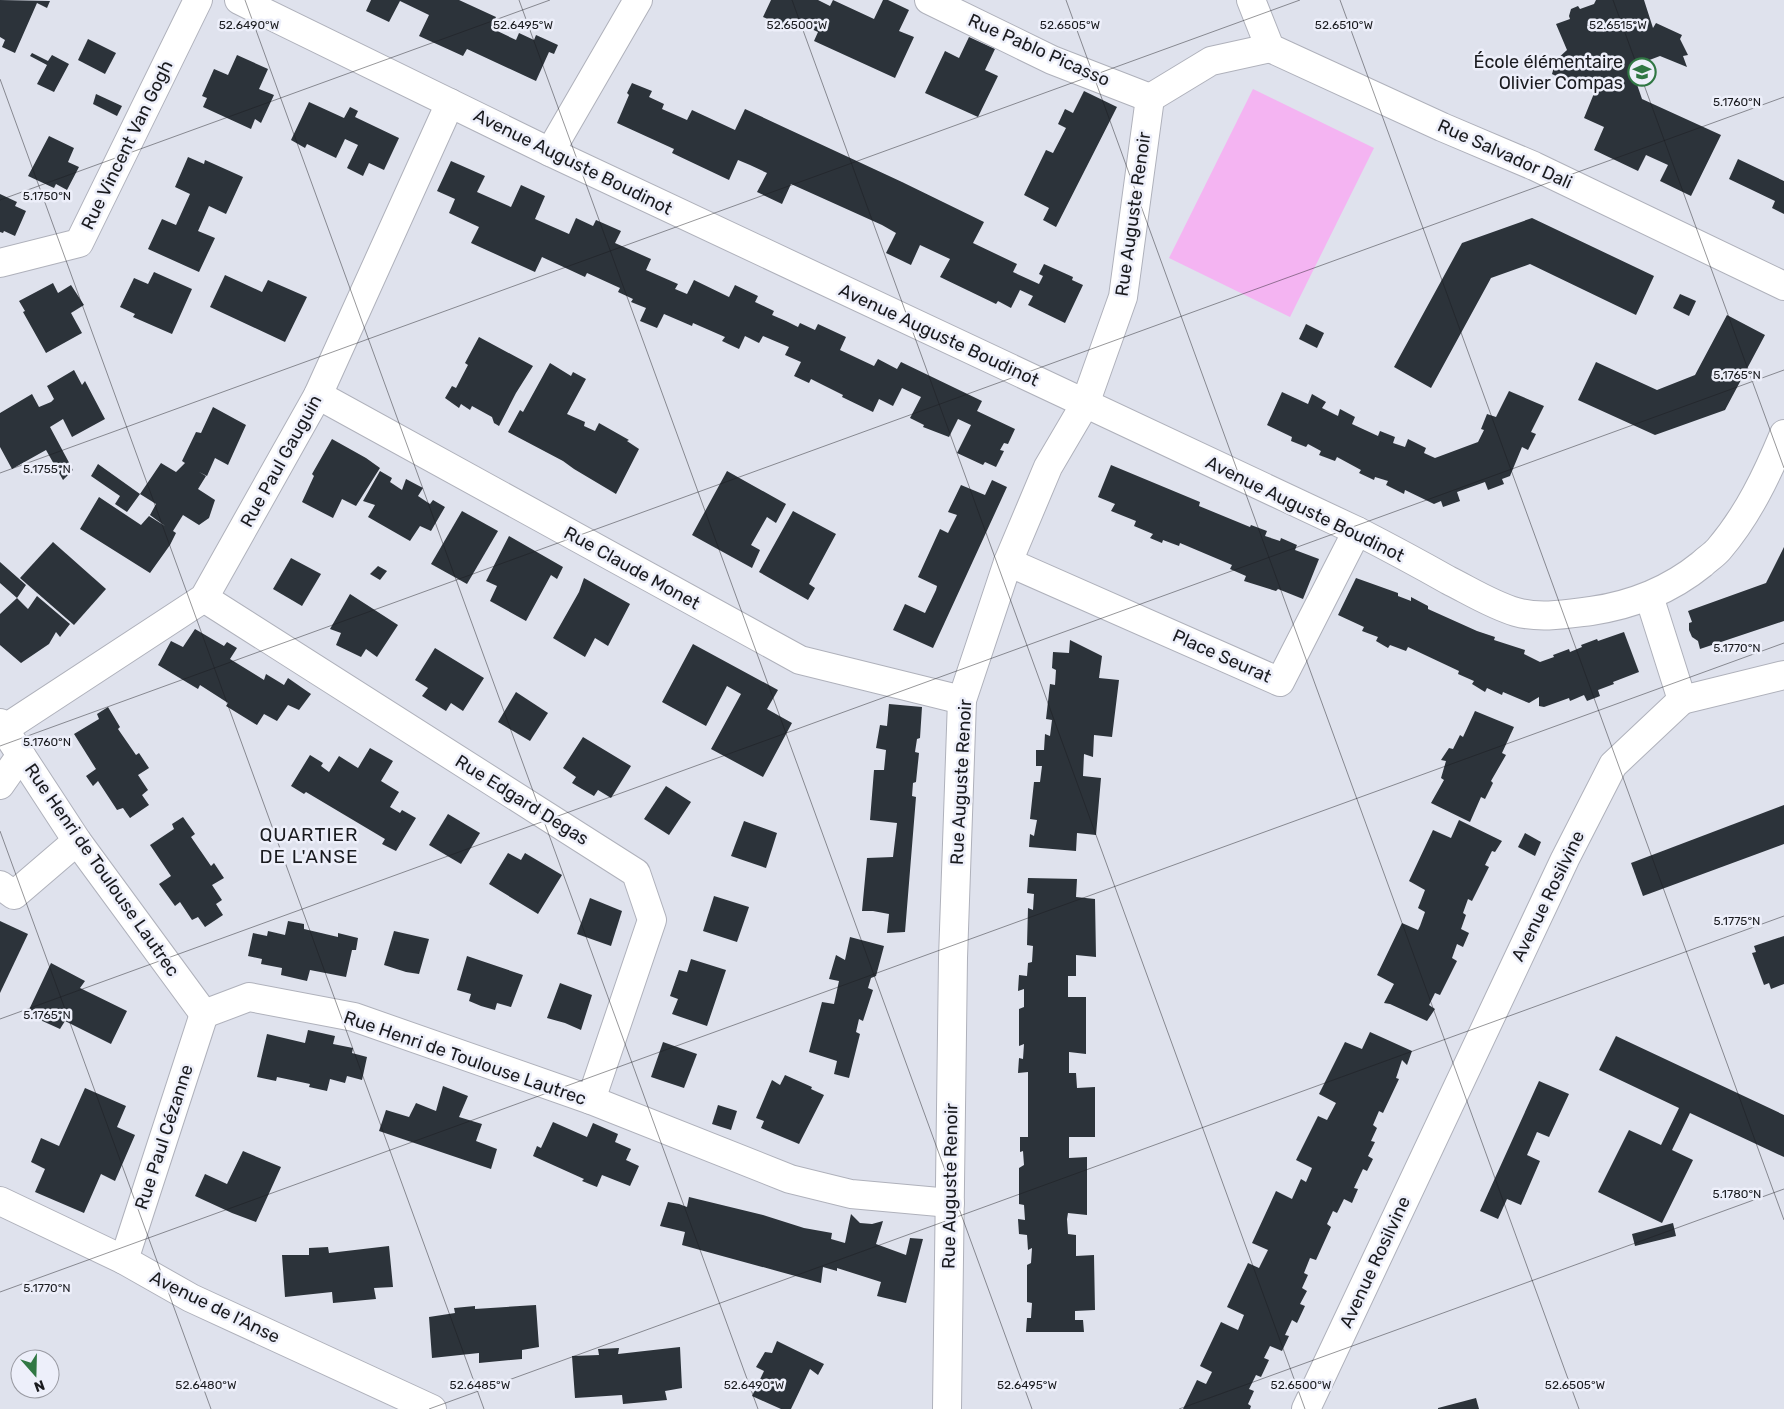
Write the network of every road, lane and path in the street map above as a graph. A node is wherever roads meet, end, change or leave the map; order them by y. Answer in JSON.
{"nodes":[{"id":1,"x":198,"y":0,"type":"edge"},
{"id":2,"x":239,"y":0,"type":"edge"},
{"id":3,"x":638,"y":0,"type":"edge"},
{"id":4,"x":929,"y":0,"type":"edge"},
{"id":5,"x":1251,"y":0,"type":"edge"},
{"id":6,"x":1270,"y":48,"type":"junction"},
{"id":7,"x":1150,"y":98,"type":"junction"},
{"id":8,"x":450,"y":103,"type":"junction"},
{"id":9,"x":550,"y":152,"type":"junction"},
{"id":10,"x":0,"y":263,"type":"edge"},
{"id":11,"x":1784,"y":286,"type":"edge"},
{"id":12,"x":318,"y":395,"type":"junction"},
{"id":13,"x":1085,"y":404,"type":"junction"},
{"id":14,"x":1784,"y":434,"type":"edge"},
{"id":15,"x":1357,"y":531,"type":"junction"},
{"id":16,"x":1008,"y":562,"type":"junction"},
{"id":17,"x":1649,"y":596,"type":"junction"},
{"id":18,"x":204,"y":598,"type":"junction"},
{"id":19,"x":1784,"y":676,"type":"edge"},
{"id":20,"x":962,"y":700,"type":"junction"},
{"id":21,"x":1682,"y":700,"type":"junction"},
{"id":22,"x":2,"y":726,"type":"edge"},
{"id":23,"x":20,"y":755,"type":"junction"},
{"id":24,"x":0,"y":785,"type":"edge"},
{"id":25,"x":77,"y":840,"type":"junction"},
{"id":26,"x":0,"y":885,"type":"edge"},
{"id":27,"x":204,"y":1014,"type":"junction"},
{"id":28,"x":591,"y":1100,"type":"junction"},
{"id":29,"x":0,"y":1201,"type":"edge"},
{"id":30,"x":950,"y":1203,"type":"junction"},
{"id":31,"x":124,"y":1260,"type":"junction"},
{"id":32,"x":432,"y":1409,"type":"edge"},
{"id":33,"x":947,"y":1409,"type":"edge"},
{"id":34,"x":1306,"y":1409,"type":"edge"}],
"edges":[{"from":1,"to":10,"type":"street","name":"Rue Vincent Van Gogh"},
{"from":2,"to":8,"type":"street","name":"Avenue Auguste Boudinot"},
{"from":3,"to":9,"type":"street"},
{"from":4,"to":7,"type":"street","name":"Rue Pablo Picasso"},
{"from":5,"to":6,"type":"street"},
{"from":6,"to":7,"type":"street"},
{"from":6,"to":11,"type":"street","name":"Rue Salvador Dali"},
{"from":7,"to":13,"type":"street","name":"Rue Auguste Renoir"},
{"from":8,"to":9,"type":"street","name":"Avenue Auguste Boudinot"},
{"from":8,"to":12,"type":"street","name":"Rue Paul Gauguin"},
{"from":9,"to":13,"type":"street","name":"Avenue Auguste Boudinot"},
{"from":12,"to":18,"type":"street","name":"Rue Paul Gauguin"},
{"from":12,"to":20,"type":"street","name":"Rue Claude Monet"},
{"from":13,"to":15,"type":"street","name":"Avenue Auguste Boudinot"},
{"from":13,"to":16,"type":"street","name":"Rue Auguste Renoir"},
{"from":14,"to":17,"type":"street"},
{"from":15,"to":16,"type":"street","name":"Place Seurat"},
{"from":15,"to":17,"type":"street","name":"Avenue Auguste Boudinot"},
{"from":16,"to":20,"type":"street","name":"Rue Auguste Renoir"},
{"from":17,"to":21,"type":"street"},
{"from":18,"to":22,"type":"street","name":"Rue Paul Gauguin"},
{"from":18,"to":28,"type":"street","name":"Rue Edgard Degas"},
{"from":19,"to":21,"type":"street"},
{"from":20,"to":30,"type":"street","name":"Rue Auguste Renoir"},
{"from":21,"to":34,"type":"street","name":"Avenue Rosilvine"},
{"from":22,"to":23,"type":"street","name":"Rue Henri de Toulouse Lautrec"},
{"from":23,"to":24,"type":"street"},
{"from":23,"to":25,"type":"street","name":"Rue Henri de Toulouse Lautrec"},
{"from":25,"to":26,"type":"street"},
{"from":25,"to":27,"type":"street","name":"Rue Henri de Toulouse Lautrec"},
{"from":27,"to":28,"type":"street","name":"Rue Henri de Toulouse Lautrec"},
{"from":27,"to":31,"type":"street","name":"Rue Paul Cézanne"},
{"from":28,"to":30,"type":"street","name":"Rue Henri de Toulouse Lautrec"},
{"from":29,"to":31,"type":"street","name":"Avenue de l'Anse"},
{"from":30,"to":33,"type":"street","name":"Rue Auguste Renoir"},
{"from":31,"to":32,"type":"street","name":"Avenue de l'Anse"}]}
